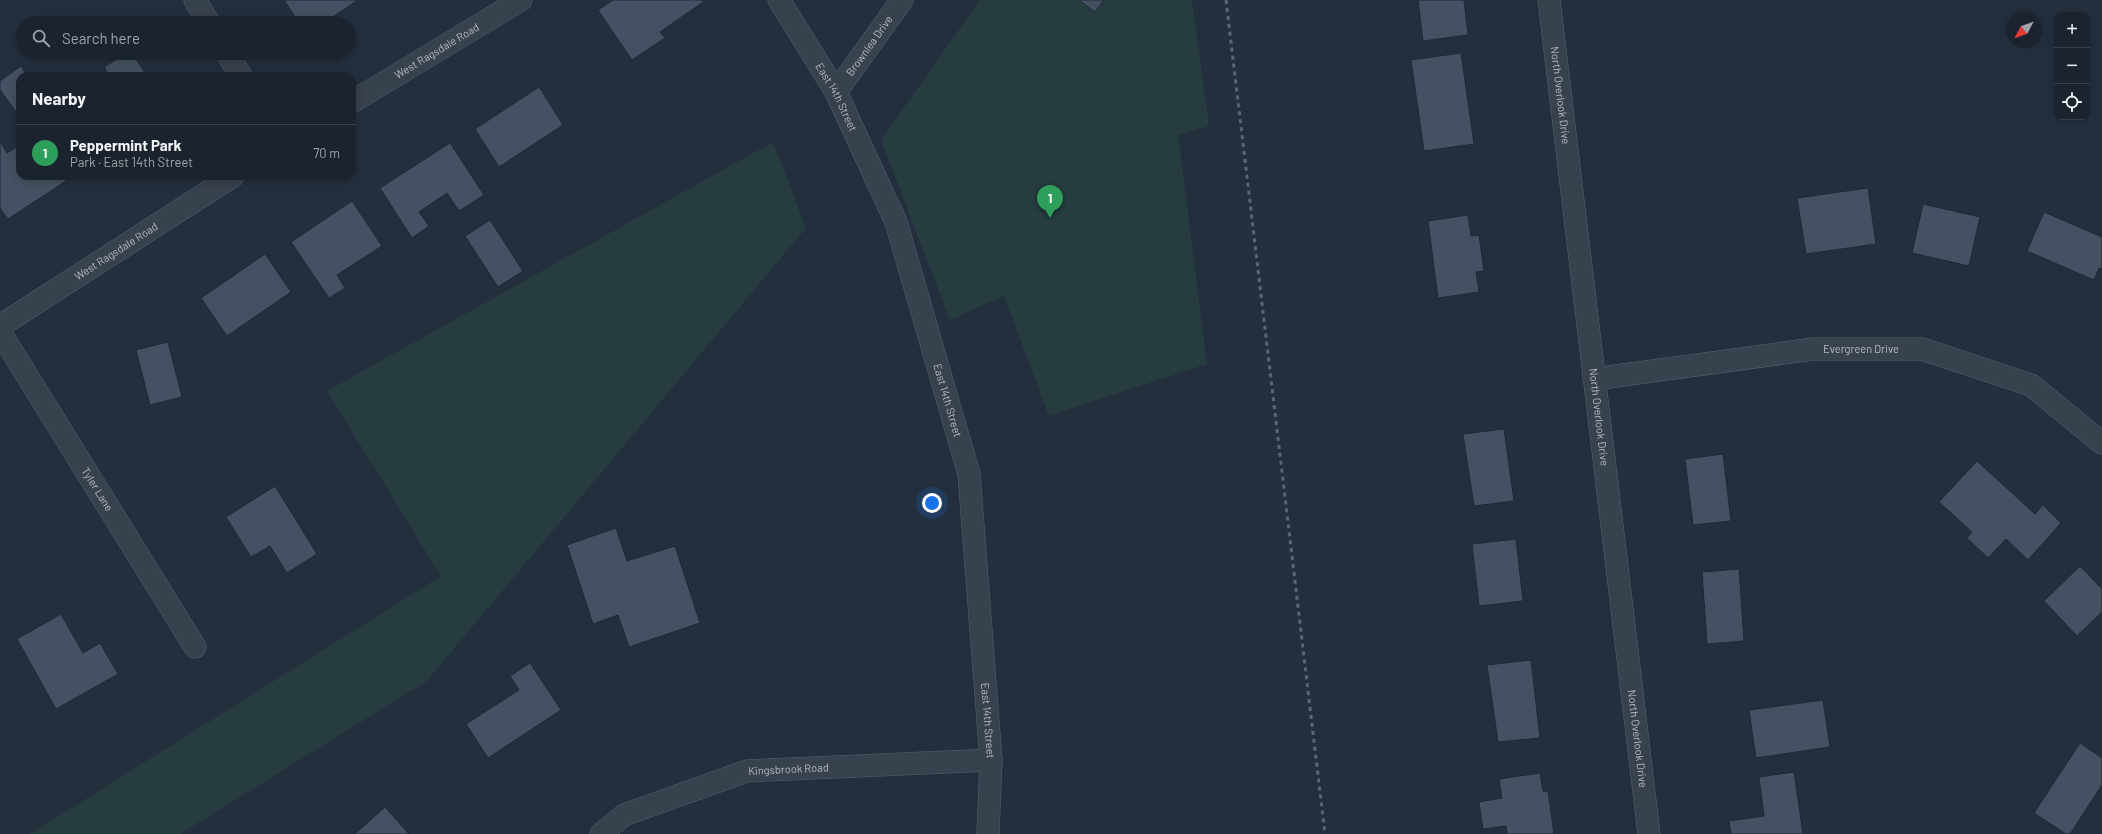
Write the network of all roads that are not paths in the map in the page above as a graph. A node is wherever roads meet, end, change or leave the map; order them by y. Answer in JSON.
{"nodes":[{"id":1,"x":195,"y":0,"type":"edge"},
{"id":2,"x":521,"y":0,"type":"edge"},
{"id":3,"x":779,"y":0,"type":"edge"},
{"id":4,"x":902,"y":0,"type":"edge"},
{"id":5,"x":1549,"y":0,"type":"edge"},
{"id":6,"x":205,"y":16,"type":"edge"},
{"id":7,"x":231,"y":60,"type":"edge"},
{"id":8,"x":239,"y":72,"type":"edge"},
{"id":9,"x":836,"y":92,"type":"junction"},
{"id":10,"x":356,"y":100,"type":"edge"},
{"id":11,"x":227,"y":180,"type":"edge"},
{"id":12,"x":0,"y":326,"type":"edge"},
{"id":13,"x":0,"y":332,"type":"edge"},
{"id":14,"x":1594,"y":379,"type":"junction"},
{"id":15,"x":2102,"y":443,"type":"edge"},
{"id":16,"x":195,"y":647,"type":"dead end"},
{"id":17,"x":991,"y":760,"type":"junction"},
{"id":18,"x":601,"y":834,"type":"edge"},
{"id":19,"x":988,"y":834,"type":"edge"},
{"id":20,"x":1649,"y":834,"type":"edge"}],
"edges":[{"from":1,"to":6,"type":"street"},
{"from":2,"to":10,"type":"street","name":"West Ragsdale Road"},
{"from":3,"to":9,"type":"street","name":"East 14th Street"},
{"from":4,"to":9,"type":"street","name":"Brownlea Drive"},
{"from":5,"to":14,"type":"street","name":"North Overlook Drive"},
{"from":7,"to":8,"type":"street"},
{"from":9,"to":17,"type":"street","name":"East 14th Street"},
{"from":11,"to":12,"type":"street","name":"West Ragsdale Road"},
{"from":13,"to":16,"type":"street","name":"Tyler Lane"},
{"from":14,"to":15,"type":"street","name":"Evergreen Drive"},
{"from":14,"to":20,"type":"street","name":"North Overlook Drive"},
{"from":17,"to":18,"type":"street","name":"Kingsbrook Road"},
{"from":17,"to":19,"type":"street","name":"East 14th Street"}]}
